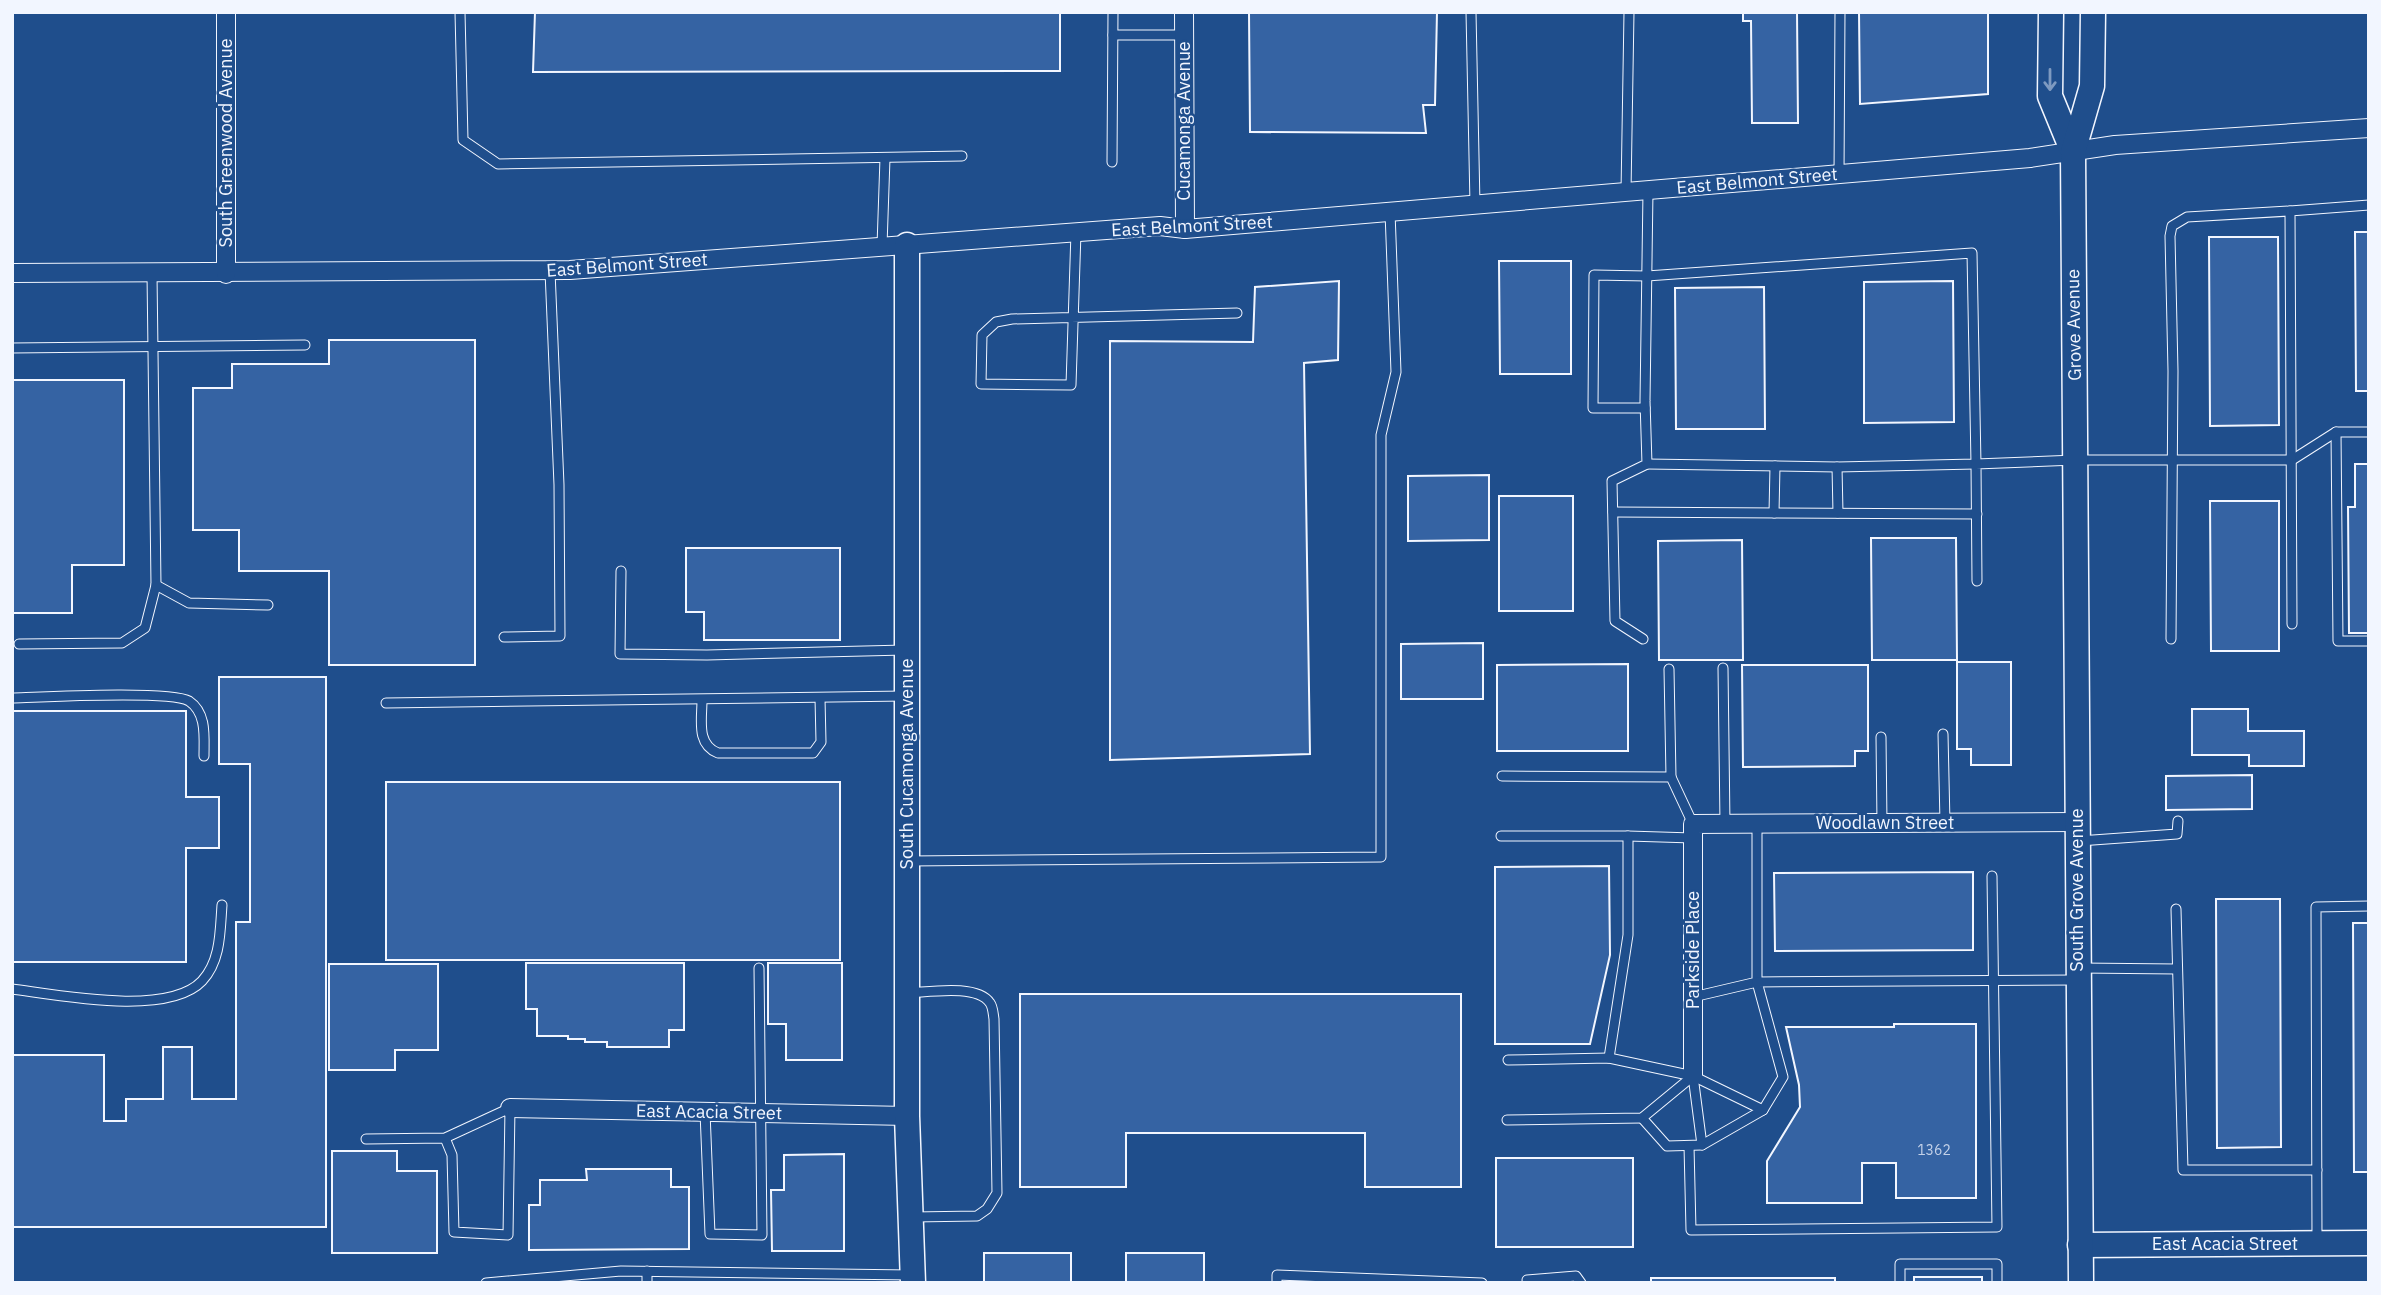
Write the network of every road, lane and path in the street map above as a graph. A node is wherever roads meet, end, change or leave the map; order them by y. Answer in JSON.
{"nodes":[{"id":1,"x":226,"y":12,"type":"edge"},
{"id":2,"x":460,"y":12,"type":"edge"},
{"id":3,"x":1113,"y":12,"type":"edge"},
{"id":4,"x":1184,"y":12,"type":"edge"},
{"id":5,"x":1471,"y":12,"type":"edge"},
{"id":6,"x":1629,"y":12,"type":"edge"},
{"id":7,"x":1840,"y":12,"type":"edge"},
{"id":8,"x":2051,"y":12,"type":"edge"},
{"id":9,"x":2093,"y":12,"type":"edge"},
{"id":10,"x":1113,"y":36,"type":"junction"},
{"id":11,"x":1184,"y":36,"type":"junction"},
{"id":12,"x":2369,"y":128,"type":"edge"},
{"id":13,"x":2073,"y":152,"type":"junction"},
{"id":14,"x":962,"y":156,"type":"dead end"},
{"id":15,"x":885,"y":158,"type":"junction"},
{"id":16,"x":1112,"y":162,"type":"dead end"},
{"id":17,"x":1839,"y":174,"type":"junction"},
{"id":18,"x":1648,"y":191,"type":"junction"},
{"id":19,"x":1626,"y":192,"type":"junction"},
{"id":20,"x":1475,"y":205,"type":"junction"},
{"id":21,"x":2369,"y":205,"type":"edge"},
{"id":22,"x":2290,"y":211,"type":"junction"},
{"id":23,"x":1390,"y":212,"type":"junction"},
{"id":24,"x":1185,"y":229,"type":"junction"},
{"id":25,"x":1076,"y":232,"type":"junction"},
{"id":26,"x":894,"y":245,"type":"junction"},
{"id":27,"x":550,"y":271,"type":"junction"},
{"id":28,"x":12,"y":273,"type":"edge"},
{"id":29,"x":152,"y":274,"type":"junction"},
{"id":30,"x":226,"y":274,"type":"junction"},
{"id":31,"x":1647,"y":276,"type":"junction"},
{"id":32,"x":1237,"y":313,"type":"dead end"},
{"id":33,"x":1073,"y":316,"type":"junction"},
{"id":34,"x":153,"y":345,"type":"junction"},
{"id":35,"x":305,"y":345,"type":"dead end"},
{"id":36,"x":12,"y":348,"type":"edge"},
{"id":37,"x":1645,"y":408,"type":"junction"},
{"id":38,"x":2336,"y":432,"type":"junction"},
{"id":39,"x":2369,"y":432,"type":"edge"},
{"id":40,"x":2075,"y":460,"type":"junction"},
{"id":41,"x":2172,"y":460,"type":"junction"},
{"id":42,"x":2291,"y":460,"type":"junction"},
{"id":43,"x":1647,"y":464,"type":"junction"},
{"id":44,"x":1976,"y":464,"type":"junction"},
{"id":45,"x":1775,"y":466,"type":"junction"},
{"id":46,"x":1837,"y":467,"type":"junction"},
{"id":47,"x":2075,"y":498,"type":"joint"},
{"id":48,"x":1613,"y":512,"type":"junction"},
{"id":49,"x":1774,"y":513,"type":"junction"},
{"id":50,"x":1838,"y":513,"type":"junction"},
{"id":51,"x":1977,"y":514,"type":"junction"},
{"id":52,"x":621,"y":571,"type":"dead end"},
{"id":53,"x":1978,"y":581,"type":"dead end"},
{"id":54,"x":156,"y":585,"type":"junction"},
{"id":55,"x":268,"y":605,"type":"dead end"},
{"id":56,"x":2292,"y":624,"type":"dead end"},
{"id":57,"x":504,"y":637,"type":"dead end"},
{"id":58,"x":1643,"y":639,"type":"dead end"},
{"id":59,"x":2171,"y":639,"type":"dead end"},
{"id":60,"x":2369,"y":641,"type":"edge"},
{"id":61,"x":19,"y":644,"type":"dead end"},
{"id":62,"x":907,"y":650,"type":"junction"},
{"id":63,"x":1723,"y":668,"type":"dead end"},
{"id":64,"x":1669,"y":669,"type":"dead end"},
{"id":65,"x":907,"y":696,"type":"junction"},
{"id":66,"x":12,"y":698,"type":"edge"},
{"id":67,"x":820,"y":698,"type":"junction"},
{"id":68,"x":702,"y":699,"type":"junction"},
{"id":69,"x":386,"y":703,"type":"dead end"},
{"id":70,"x":1943,"y":734,"type":"dead end"},
{"id":71,"x":1881,"y":737,"type":"dead end"},
{"id":72,"x":204,"y":756,"type":"dead end"},
{"id":73,"x":1502,"y":776,"type":"dead end"},
{"id":74,"x":1671,"y":777,"type":"junction"},
{"id":75,"x":2178,"y":821,"type":"dead end"},
{"id":76,"x":1882,"y":823,"type":"junction"},
{"id":77,"x":1945,"y":823,"type":"junction"},
{"id":78,"x":1725,"y":824,"type":"junction"},
{"id":79,"x":1757,"y":824,"type":"junction"},
{"id":80,"x":1693,"y":831,"type":"junction"},
{"id":81,"x":2077,"y":832,"type":"junction"},
{"id":82,"x":1501,"y":836,"type":"dead end"},
{"id":83,"x":1628,"y":836,"type":"junction"},
{"id":84,"x":907,"y":861,"type":"junction"},
{"id":85,"x":1992,"y":876,"type":"dead end"},
{"id":86,"x":222,"y":905,"type":"dead end"},
{"id":87,"x":2369,"y":906,"type":"edge"},
{"id":88,"x":2176,"y":909,"type":"dead end"},
{"id":89,"x":759,"y":968,"type":"dead end"},
{"id":90,"x":2177,"y":969,"type":"junction"},
{"id":91,"x":2078,"y":974,"type":"junction"},
{"id":92,"x":1993,"y":981,"type":"junction"},
{"id":93,"x":1757,"y":982,"type":"junction"},
{"id":94,"x":12,"y":989,"type":"edge"},
{"id":95,"x":907,"y":993,"type":"junction"},
{"id":96,"x":1693,"y":997,"type":"junction"},
{"id":97,"x":1609,"y":1058,"type":"junction"},
{"id":98,"x":1508,"y":1060,"type":"dead end"},
{"id":99,"x":1693,"y":1076,"type":"junction"},
{"id":100,"x":510,"y":1108,"type":"junction"},
{"id":101,"x":1763,"y":1110,"type":"junction"},
{"id":102,"x":705,"y":1112,"type":"junction"},
{"id":103,"x":762,"y":1113,"type":"junction"},
{"id":104,"x":907,"y":1116,"type":"junction"},
{"id":105,"x":1642,"y":1118,"type":"junction"},
{"id":106,"x":1507,"y":1119,"type":"dead end"},
{"id":107,"x":445,"y":1138,"type":"junction"},
{"id":108,"x":366,"y":1139,"type":"dead end"},
{"id":109,"x":1702,"y":1145,"type":"junction"},
{"id":110,"x":1689,"y":1146,"type":"junction"},
{"id":111,"x":2317,"y":1170,"type":"junction"},
{"id":112,"x":911,"y":1217,"type":"junction"},
{"id":113,"x":2317,"y":1243,"type":"junction"},
{"id":114,"x":2369,"y":1243,"type":"edge"},
{"id":115,"x":2080,"y":1245,"type":"junction"},
{"id":116,"x":647,"y":1271,"type":"junction"},
{"id":117,"x":913,"y":1279,"type":"edge"},
{"id":118,"x":1341,"y":1280,"type":"edge"},
{"id":119,"x":1527,"y":1280,"type":"dead end"},
{"id":120,"x":486,"y":1283,"type":"edge"},
{"id":121,"x":647,"y":1283,"type":"edge"},
{"id":122,"x":1277,"y":1283,"type":"edge"},
{"id":123,"x":1482,"y":1283,"type":"edge"},
{"id":124,"x":1581,"y":1283,"type":"edge"},
{"id":125,"x":1900,"y":1283,"type":"edge"},
{"id":126,"x":1997,"y":1283,"type":"edge"},
{"id":127,"x":2081,"y":1283,"type":"edge"}],
"edges":[{"from":1,"to":30,"type":"street","name":"South Greenwood Avenue"},
{"from":2,"to":15,"type":"lane"},
{"from":3,"to":10,"type":"lane"},
{"from":4,"to":11,"type":"street","name":"Cucamonga Avenue"},
{"from":5,"to":20,"type":"lane"},
{"from":6,"to":19,"type":"lane"},
{"from":7,"to":17,"type":"lane"},
{"from":8,"to":13,"type":"main road","name":"Grove Avenue","one_way":true},
{"from":9,"to":13,"type":"main road","name":"Grove Avenue"},
{"from":10,"to":11,"type":"lane"},
{"from":10,"to":16,"type":"lane"},
{"from":11,"to":24,"type":"street","name":"Cucamonga Avenue"},
{"from":12,"to":13,"type":"street","name":"East Belmont Street"},
{"from":13,"to":17,"type":"street","name":"East Belmont Street"},
{"from":13,"to":40,"type":"main road","name":"Grove Avenue"},
{"from":14,"to":15,"type":"lane"},
{"from":15,"to":26,"type":"lane"},
{"from":17,"to":18,"type":"street","name":"East Belmont Street"},
{"from":18,"to":19,"type":"street","name":"East Belmont Street"},
{"from":18,"to":31,"type":"lane"},
{"from":19,"to":20,"type":"street","name":"East Belmont Street"},
{"from":20,"to":23,"type":"street","name":"East Belmont Street"},
{"from":21,"to":22,"type":"lane"},
{"from":22,"to":41,"type":"lane"},
{"from":22,"to":42,"type":"lane"},
{"from":23,"to":24,"type":"street","name":"East Belmont Street"},
{"from":23,"to":84,"type":"lane"},
{"from":24,"to":25,"type":"street","name":"East Belmont Street"},
{"from":25,"to":26,"type":"street","name":"East Belmont Street"},
{"from":25,"to":33,"type":"lane"},
{"from":26,"to":27,"type":"street","name":"East Belmont Street"},
{"from":26,"to":62,"type":"main road","name":"South Cucamonga Avenue"},
{"from":27,"to":30,"type":"street","name":"East Belmont Street"},
{"from":27,"to":57,"type":"lane"},
{"from":28,"to":29,"type":"street","name":"East Belmont Street"},
{"from":29,"to":30,"type":"street","name":"East Belmont Street"},
{"from":29,"to":34,"type":"lane"},
{"from":31,"to":37,"type":"lane"},
{"from":31,"to":37,"type":"lane"},
{"from":31,"to":44,"type":"lane"},
{"from":32,"to":33,"type":"lane"},
{"from":33,"to":33,"type":"lane"},
{"from":34,"to":35,"type":"lane"},
{"from":34,"to":36,"type":"lane"},
{"from":34,"to":54,"type":"lane"},
{"from":37,"to":43,"type":"lane"},
{"from":38,"to":39,"type":"lane"},
{"from":38,"to":42,"type":"lane"},
{"from":38,"to":60,"type":"lane"},
{"from":40,"to":41,"type":"lane"},
{"from":40,"to":44,"type":"lane"},
{"from":40,"to":47,"type":"main road","name":"Grove Avenue"},
{"from":41,"to":42,"type":"lane"},
{"from":41,"to":59,"type":"lane"},
{"from":42,"to":56,"type":"lane"},
{"from":43,"to":45,"type":"lane"},
{"from":43,"to":48,"type":"lane"},
{"from":44,"to":46,"type":"lane"},
{"from":44,"to":51,"type":"lane"},
{"from":45,"to":46,"type":"lane"},
{"from":45,"to":49,"type":"lane"},
{"from":46,"to":50,"type":"lane"},
{"from":47,"to":81,"type":"main road","name":"South Grove Avenue"},
{"from":48,"to":49,"type":"lane"},
{"from":48,"to":58,"type":"lane"},
{"from":49,"to":50,"type":"lane"},
{"from":50,"to":51,"type":"lane"},
{"from":51,"to":53,"type":"lane"},
{"from":52,"to":62,"type":"lane"},
{"from":54,"to":55,"type":"lane"},
{"from":54,"to":61,"type":"lane"},
{"from":62,"to":65,"type":"main road","name":"South Cucamonga Avenue"},
{"from":63,"to":78,"type":"lane"},
{"from":64,"to":74,"type":"lane"},
{"from":65,"to":67,"type":"lane"},
{"from":65,"to":84,"type":"main road","name":"South Cucamonga Avenue"},
{"from":66,"to":72,"type":"lane"},
{"from":67,"to":68,"type":"lane"},
{"from":67,"to":68,"type":"lane"},
{"from":68,"to":69,"type":"lane"},
{"from":70,"to":77,"type":"lane"},
{"from":71,"to":76,"type":"lane"},
{"from":73,"to":74,"type":"lane"},
{"from":74,"to":80,"type":"lane"},
{"from":75,"to":81,"type":"lane"},
{"from":76,"to":77,"type":"street","name":"Woodlawn Street"},
{"from":76,"to":79,"type":"street","name":"Woodlawn Street"},
{"from":77,"to":81,"type":"street","name":"Woodlawn Street"},
{"from":78,"to":79,"type":"street","name":"Woodlawn Street"},
{"from":78,"to":80,"type":"street","name":"Woodlawn Street"},
{"from":79,"to":93,"type":"lane"},
{"from":80,"to":83,"type":"lane"},
{"from":80,"to":96,"type":"street","name":"Parkside Place"},
{"from":81,"to":91,"type":"main road","name":"South Grove Avenue"},
{"from":82,"to":83,"type":"lane"},
{"from":83,"to":97,"type":"lane"},
{"from":84,"to":95,"type":"main road","name":"South Cucamonga Avenue"},
{"from":85,"to":92,"type":"lane"},
{"from":86,"to":94,"type":"lane"},
{"from":87,"to":111,"type":"lane"},
{"from":88,"to":90,"type":"lane"},
{"from":89,"to":103,"type":"lane"},
{"from":90,"to":91,"type":"lane"},
{"from":90,"to":111,"type":"lane"},
{"from":91,"to":92,"type":"lane"},
{"from":91,"to":115,"type":"main road","name":"South Grove Avenue"},
{"from":92,"to":93,"type":"lane"},
{"from":92,"to":110,"type":"lane"},
{"from":93,"to":96,"type":"lane"},
{"from":93,"to":101,"type":"lane"},
{"from":95,"to":104,"type":"main road","name":"South Cucamonga Avenue"},
{"from":95,"to":112,"type":"lane"},
{"from":96,"to":99,"type":"street","name":"Parkside Place"},
{"from":97,"to":98,"type":"lane"},
{"from":97,"to":99,"type":"lane"},
{"from":99,"to":101,"type":"lane"},
{"from":99,"to":105,"type":"lane"},
{"from":99,"to":109,"type":"lane"},
{"from":100,"to":102,"type":"street","name":"East Acacia Street"},
{"from":100,"to":107,"type":"lane"},
{"from":100,"to":107,"type":"lane"},
{"from":101,"to":109,"type":"lane"},
{"from":102,"to":103,"type":"street","name":"East Acacia Street"},
{"from":102,"to":103,"type":"lane"},
{"from":103,"to":104,"type":"street","name":"East Acacia Street"},
{"from":104,"to":112,"type":"main road","name":"South Cucamonga Avenue"},
{"from":105,"to":106,"type":"lane"},
{"from":105,"to":110,"type":"lane"},
{"from":107,"to":108,"type":"lane"},
{"from":109,"to":110,"type":"lane"},
{"from":111,"to":113,"type":"lane"},
{"from":112,"to":117,"type":"main road","name":"South Cucamonga Avenue"},
{"from":113,"to":114,"type":"main road","name":"East Acacia Street"},
{"from":113,"to":115,"type":"main road","name":"East Acacia Street"},
{"from":115,"to":127,"type":"main road","name":"South Grove Avenue"},
{"from":116,"to":117,"type":"lane"},
{"from":116,"to":120,"type":"lane"},
{"from":116,"to":121,"type":"lane"},
{"from":118,"to":122,"type":"lane"},
{"from":118,"to":123,"type":"lane"},
{"from":119,"to":124,"type":"lane"},
{"from":125,"to":126,"type":"lane"}]}
